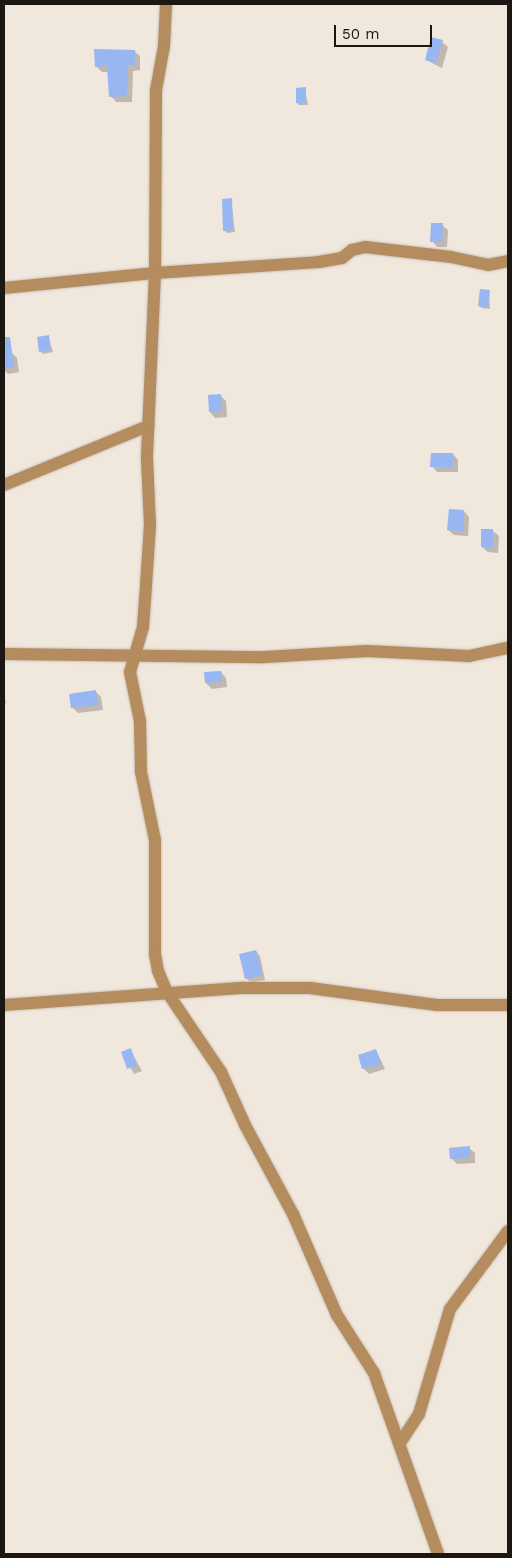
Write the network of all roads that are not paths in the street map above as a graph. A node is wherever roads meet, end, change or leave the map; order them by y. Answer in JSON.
{"nodes":[{"id":1,"x":166,"y":4,"type":"edge"},
{"id":2,"x":508,"y":262,"type":"edge"},
{"id":3,"x":155,"y":273,"type":"junction"},
{"id":4,"x":4,"y":288,"type":"edge"},
{"id":5,"x":148,"y":426,"type":"junction"},
{"id":6,"x":4,"y":485,"type":"edge"},
{"id":7,"x":508,"y":648,"type":"edge"},
{"id":8,"x":135,"y":653,"type":"junction"},
{"id":9,"x":4,"y":654,"type":"edge"},
{"id":10,"x":167,"y":992,"type":"junction"},
{"id":11,"x":4,"y":1005,"type":"edge"},
{"id":12,"x":508,"y":1005,"type":"edge"},
{"id":13,"x":508,"y":1231,"type":"edge"},
{"id":14,"x":400,"y":1443,"type":"junction"},
{"id":15,"x":438,"y":1554,"type":"edge"}],
"edges":[{"from":1,"to":3,"type":"street"},
{"from":2,"to":3,"type":"street"},
{"from":3,"to":4,"type":"street"},
{"from":3,"to":5,"type":"street"},
{"from":5,"to":6,"type":"street"},
{"from":5,"to":8,"type":"street"},
{"from":7,"to":8,"type":"street"},
{"from":8,"to":9,"type":"street"},
{"from":8,"to":10,"type":"street"},
{"from":10,"to":11,"type":"street"},
{"from":10,"to":12,"type":"street"},
{"from":10,"to":14,"type":"street"},
{"from":13,"to":14,"type":"street"},
{"from":14,"to":15,"type":"street"}]}
